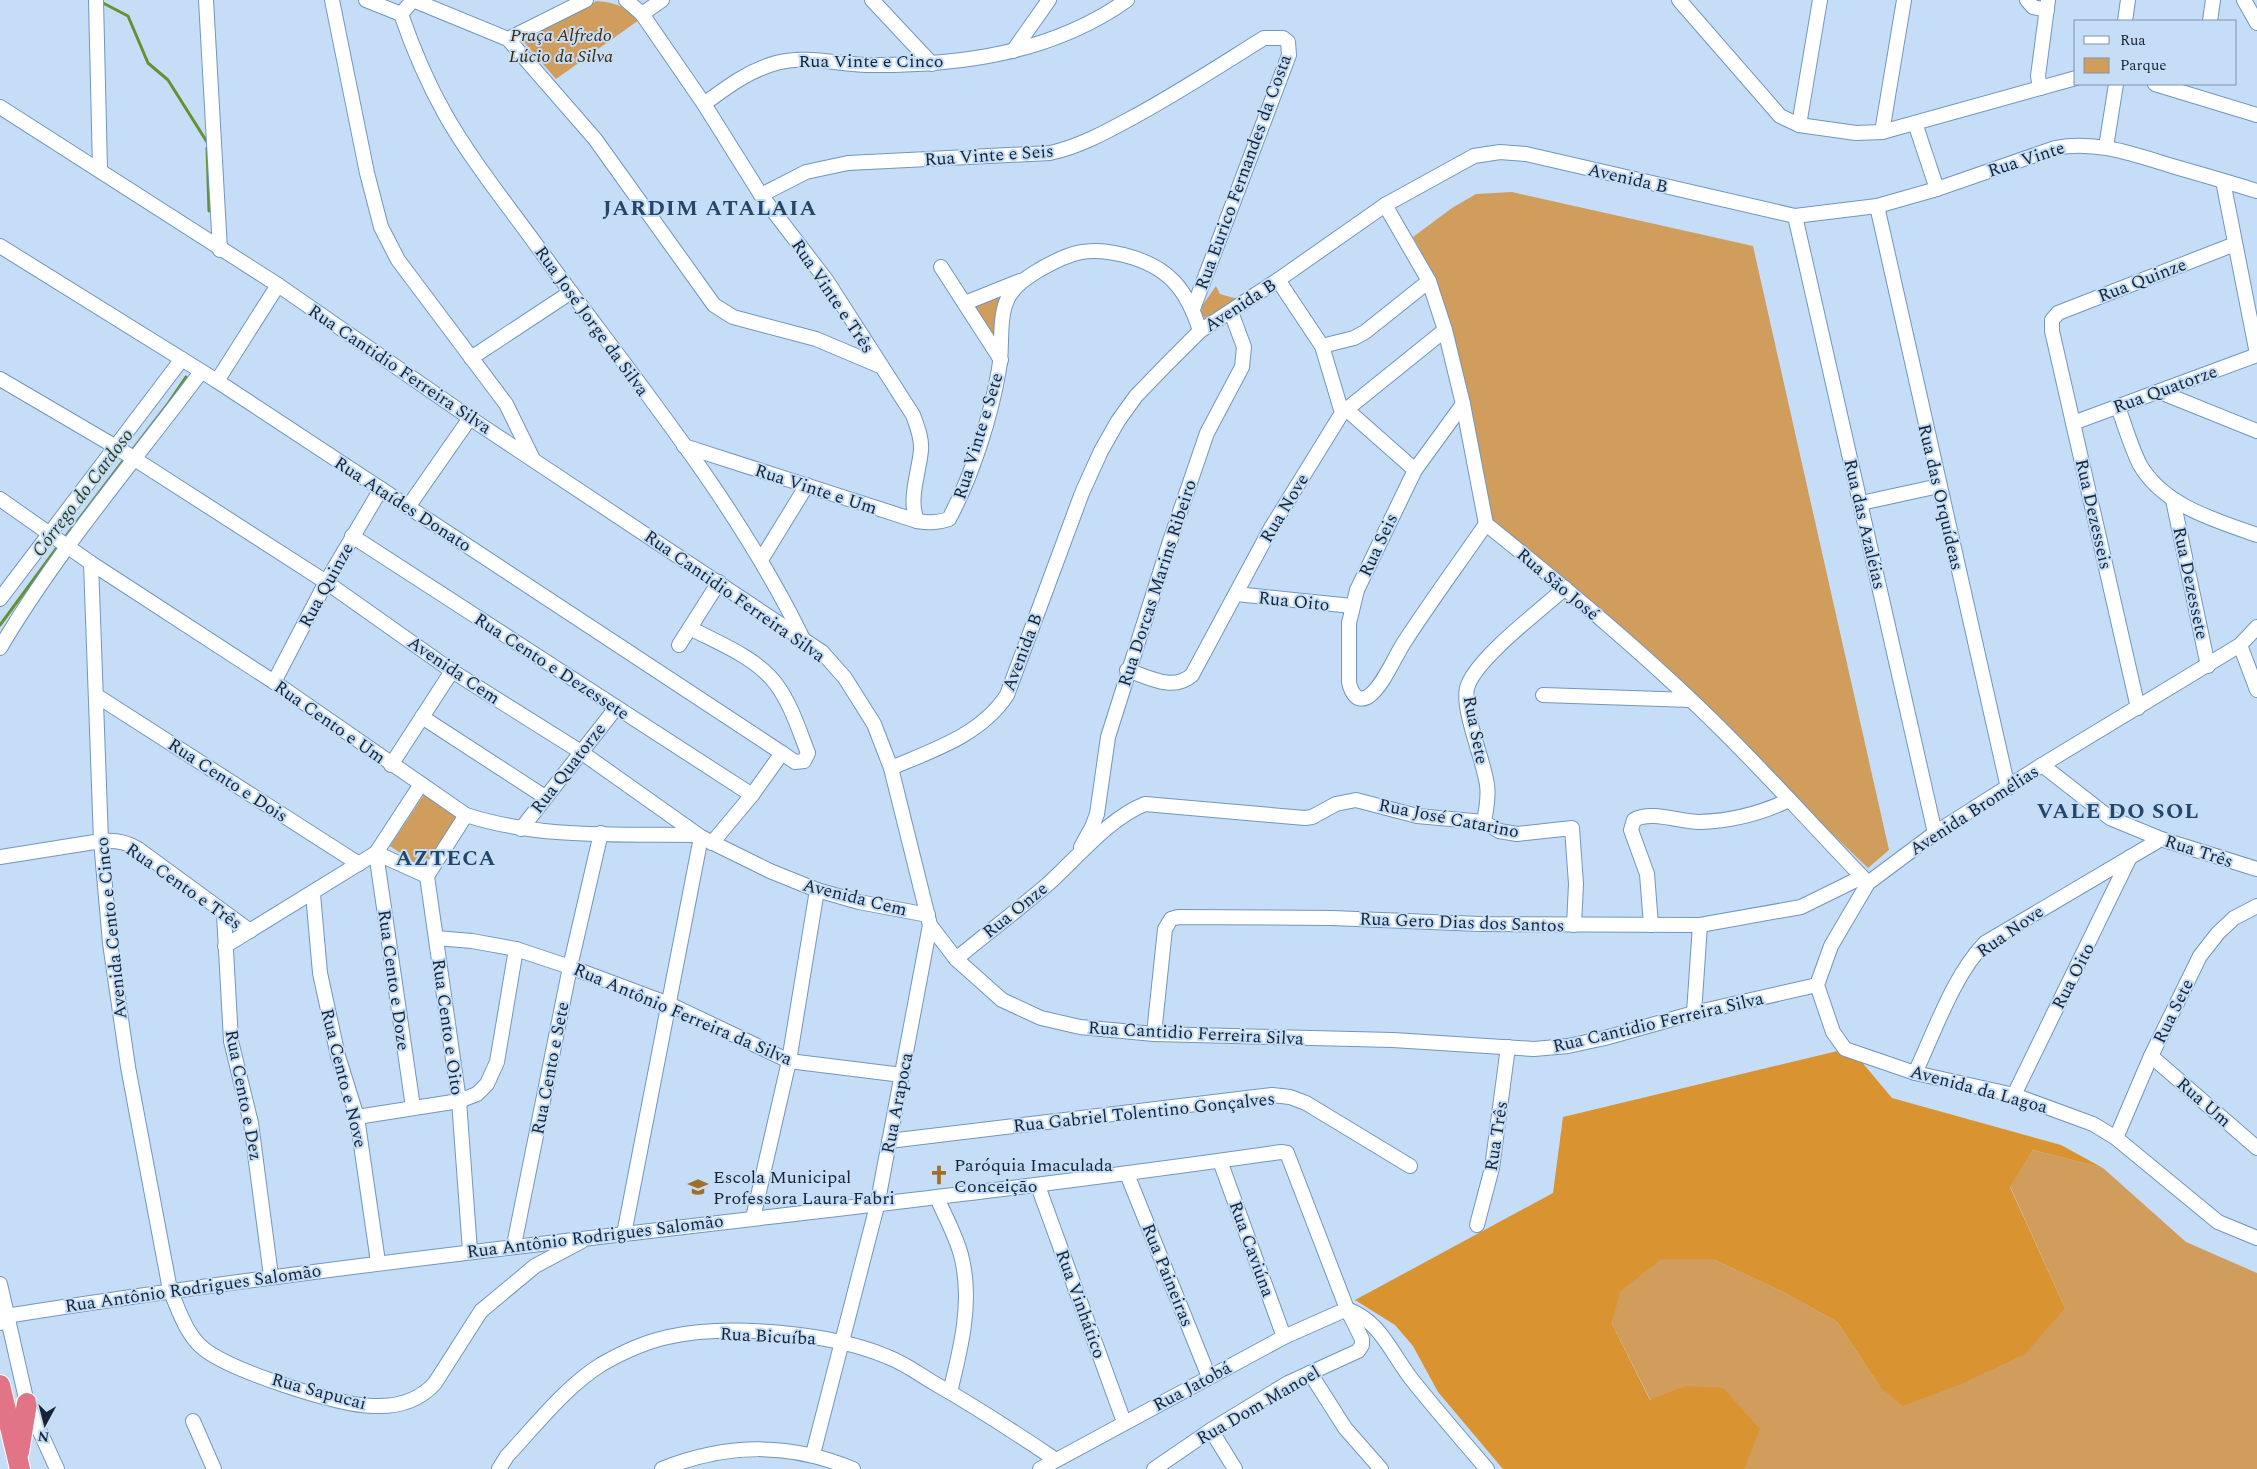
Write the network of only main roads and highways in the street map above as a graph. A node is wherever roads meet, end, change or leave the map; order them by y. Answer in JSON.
{"nodes":[{"id":1,"x":0,"y":1385,"type":"edge"},
{"id":2,"x":27,"y":1403,"type":"road end"},
{"id":3,"x":19,"y":1465,"type":"edge"}],
"edges":[{"from":1,"to":3,"type":"highway"},
{"from":2,"to":3,"type":"highway"}]}
